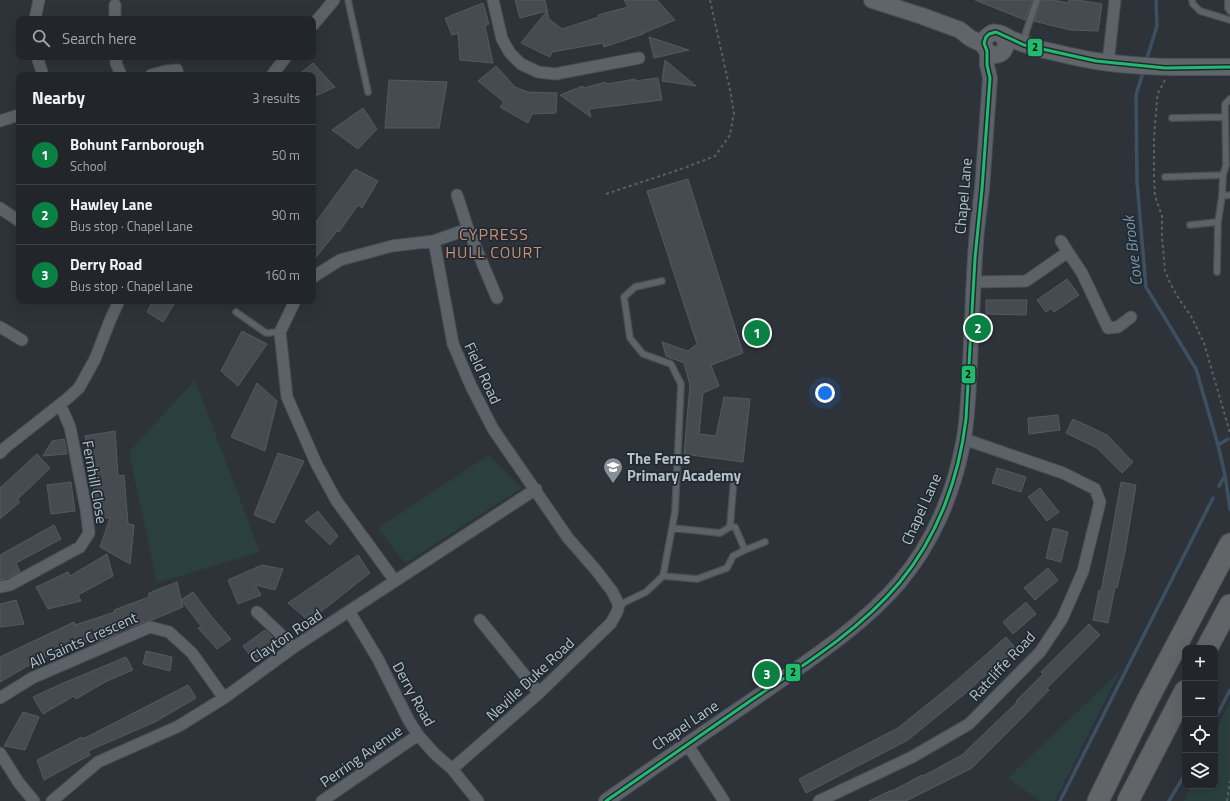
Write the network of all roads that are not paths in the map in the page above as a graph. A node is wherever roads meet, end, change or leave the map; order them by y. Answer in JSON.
{"nodes":[{"id":1,"x":39,"y":0,"type":"edge"},
{"id":2,"x":334,"y":0,"type":"edge"},
{"id":3,"x":348,"y":0,"type":"edge"},
{"id":4,"x":493,"y":0,"type":"edge"},
{"id":5,"x":872,"y":0,"type":"edge"},
{"id":6,"x":1036,"y":0,"type":"edge"},
{"id":7,"x":1115,"y":0,"type":"edge"},
{"id":8,"x":1192,"y":0,"type":"edge"},
{"id":9,"x":1228,"y":0,"type":"edge"},
{"id":10,"x":115,"y":5,"type":"dead end"},
{"id":11,"x":1230,"y":11,"type":"edge"},
{"id":12,"x":36,"y":16,"type":"edge"},
{"id":13,"x":115,"y":16,"type":"edge"},
{"id":14,"x":1230,"y":20,"type":"edge"},
{"id":15,"x":316,"y":21,"type":"edge"},
{"id":16,"x":995,"y":45,"type":"junction"},
{"id":17,"x":1024,"y":45,"type":"junction"},
{"id":18,"x":639,"y":58,"type":"dead end"},
{"id":19,"x":38,"y":60,"type":"edge"},
{"id":20,"x":116,"y":60,"type":"edge"},
{"id":21,"x":284,"y":60,"type":"edge"},
{"id":22,"x":1108,"y":63,"type":"junction"},
{"id":23,"x":1230,"y":67,"type":"edge"},
{"id":24,"x":42,"y":72,"type":"edge"},
{"id":25,"x":120,"y":72,"type":"edge"},
{"id":26,"x":162,"y":72,"type":"edge"},
{"id":27,"x":177,"y":72,"type":"edge"},
{"id":28,"x":274,"y":72,"type":"edge"},
{"id":29,"x":368,"y":92,"type":"dead end"},
{"id":30,"x":1230,"y":99,"type":"edge"},
{"id":31,"x":16,"y":116,"type":"edge"},
{"id":32,"x":1225,"y":117,"type":"junction"},
{"id":33,"x":1172,"y":118,"type":"dead end"},
{"id":34,"x":0,"y":121,"type":"edge"},
{"id":35,"x":1223,"y":175,"type":"junction"},
{"id":36,"x":1165,"y":177,"type":"dead end"},
{"id":37,"x":458,"y":195,"type":"dead end"},
{"id":38,"x":1230,"y":195,"type":"edge"},
{"id":39,"x":1222,"y":196,"type":"junction"},
{"id":40,"x":0,"y":208,"type":"edge"},
{"id":41,"x":16,"y":219,"type":"edge"},
{"id":42,"x":1218,"y":222,"type":"junction"},
{"id":43,"x":1190,"y":225,"type":"dead end"},
{"id":44,"x":468,"y":229,"type":"junction"},
{"id":45,"x":434,"y":241,"type":"junction"},
{"id":46,"x":1061,"y":241,"type":"dead end"},
{"id":47,"x":1068,"y":252,"type":"junction"},
{"id":48,"x":1217,"y":272,"type":"dead end"},
{"id":49,"x":316,"y":275,"type":"edge"},
{"id":50,"x":662,"y":281,"type":"dead end"},
{"id":51,"x":974,"y":282,"type":"junction"},
{"id":52,"x":497,"y":298,"type":"dead end"},
{"id":53,"x":118,"y":304,"type":"edge"},
{"id":54,"x":294,"y":304,"type":"edge"},
{"id":55,"x":236,"y":312,"type":"dead end"},
{"id":56,"x":1131,"y":317,"type":"dead end"},
{"id":57,"x":0,"y":327,"type":"edge"},
{"id":58,"x":280,"y":332,"type":"junction"},
{"id":59,"x":22,"y":340,"type":"dead end"},
{"id":60,"x":58,"y":406,"type":"junction"},
{"id":61,"x":964,"y":439,"type":"junction"},
{"id":62,"x":0,"y":453,"type":"edge"},
{"id":63,"x":734,"y":477,"type":"dead end"},
{"id":64,"x":536,"y":490,"type":"junction"},
{"id":65,"x":730,"y":527,"type":"junction"},
{"id":66,"x":672,"y":528,"type":"junction"},
{"id":67,"x":764,"y":542,"type":"dead end"},
{"id":68,"x":1229,"y":545,"type":"edge"},
{"id":69,"x":745,"y":550,"type":"junction"},
{"id":70,"x":663,"y":576,"type":"junction"},
{"id":71,"x":395,"y":581,"type":"junction"},
{"id":72,"x":0,"y":587,"type":"edge"},
{"id":73,"x":619,"y":605,"type":"junction"},
{"id":74,"x":1230,"y":605,"type":"edge"},
{"id":75,"x":349,"y":611,"type":"junction"},
{"id":76,"x":257,"y":612,"type":"dead end"},
{"id":77,"x":480,"y":620,"type":"dead end"},
{"id":78,"x":1210,"y":645,"type":"edge"},
{"id":79,"x":294,"y":647,"type":"junction"},
{"id":80,"x":539,"y":693,"type":"junction"},
{"id":81,"x":1182,"y":697,"type":"edge"},
{"id":82,"x":0,"y":698,"type":"edge"},
{"id":83,"x":224,"y":698,"type":"junction"},
{"id":84,"x":418,"y":735,"type":"junction"},
{"id":85,"x":687,"y":744,"type":"junction"},
{"id":86,"x":0,"y":753,"type":"edge"},
{"id":87,"x":452,"y":769,"type":"junction"},
{"id":88,"x":34,"y":801,"type":"edge"},
{"id":89,"x":52,"y":801,"type":"edge"},
{"id":90,"x":322,"y":801,"type":"edge"},
{"id":91,"x":478,"y":801,"type":"edge"},
{"id":92,"x":606,"y":801,"type":"edge"},
{"id":93,"x":724,"y":801,"type":"edge"},
{"id":94,"x":819,"y":801,"type":"edge"},
{"id":95,"x":1098,"y":801,"type":"edge"},
{"id":96,"x":1128,"y":801,"type":"edge"}],
"edges":[{"from":1,"to":12,"type":"street"},
{"from":2,"to":15,"type":"street"},
{"from":3,"to":29,"type":"lane"},
{"from":4,"to":18,"type":"street"},
{"from":5,"to":16,"type":"main road"},
{"from":6,"to":17,"type":"lane"},
{"from":7,"to":22,"type":"street"},
{"from":8,"to":14,"type":"lane"},
{"from":9,"to":11,"type":"lane"},
{"from":10,"to":13,"type":"street"},
{"from":16,"to":17,"type":"main road"},
{"from":16,"to":51,"type":"street","name":"Chapel Lane"},
{"from":17,"to":22,"type":"main road"},
{"from":19,"to":24,"type":"street"},
{"from":20,"to":25,"type":"street"},
{"from":21,"to":28,"type":"street"},
{"from":22,"to":23,"type":"main road"},
{"from":26,"to":27,"type":"street"},
{"from":30,"to":32,"type":"lane"},
{"from":31,"to":34,"type":"street"},
{"from":32,"to":33,"type":"lane"},
{"from":32,"to":35,"type":"lane"},
{"from":35,"to":36,"type":"lane"},
{"from":35,"to":39,"type":"lane"},
{"from":37,"to":44,"type":"street"},
{"from":38,"to":39,"type":"lane"},
{"from":39,"to":42,"type":"lane"},
{"from":40,"to":41,"type":"street"},
{"from":42,"to":43,"type":"lane"},
{"from":42,"to":48,"type":"lane"},
{"from":44,"to":45,"type":"street"},
{"from":44,"to":52,"type":"street"},
{"from":45,"to":49,"type":"street"},
{"from":45,"to":64,"type":"street","name":"Field Road"},
{"from":46,"to":47,"type":"street"},
{"from":47,"to":51,"type":"street"},
{"from":47,"to":56,"type":"street"},
{"from":50,"to":66,"type":"lane"},
{"from":51,"to":61,"type":"street","name":"Chapel Lane"},
{"from":53,"to":60,"type":"street"},
{"from":54,"to":58,"type":"street"},
{"from":55,"to":58,"type":"lane"},
{"from":57,"to":59,"type":"street"},
{"from":58,"to":71,"type":"street"},
{"from":60,"to":62,"type":"street"},
{"from":60,"to":72,"type":"street","name":"Fernhill Close"},
{"from":61,"to":85,"type":"street","name":"Chapel Lane"},
{"from":61,"to":94,"type":"street","name":"Ratcliffe Road"},
{"from":63,"to":65,"type":"lane"},
{"from":64,"to":71,"type":"street","name":"Clayton Road"},
{"from":64,"to":73,"type":"street","name":"Field Road"},
{"from":65,"to":66,"type":"lane"},
{"from":65,"to":69,"type":"lane"},
{"from":66,"to":70,"type":"lane"},
{"from":67,"to":69,"type":"lane"},
{"from":68,"to":95,"type":"highway"},
{"from":69,"to":70,"type":"lane"},
{"from":70,"to":73,"type":"lane"},
{"from":71,"to":75,"type":"street","name":"Clayton Road"},
{"from":73,"to":80,"type":"street","name":"Neville Duke Road"},
{"from":74,"to":78,"type":"highway"},
{"from":75,"to":79,"type":"street","name":"Clayton Road"},
{"from":75,"to":84,"type":"street","name":"Derry Road"},
{"from":76,"to":79,"type":"street"},
{"from":77,"to":80,"type":"street"},
{"from":79,"to":83,"type":"street","name":"Clayton Road"},
{"from":80,"to":87,"type":"street","name":"Neville Duke Road"},
{"from":81,"to":96,"type":"highway"},
{"from":82,"to":83,"type":"street","name":"All Saints Crescent"},
{"from":83,"to":89,"type":"street","name":"Clayton Road"},
{"from":84,"to":87,"type":"street","name":"Derry Road"},
{"from":84,"to":90,"type":"street","name":"Perring Avenue"},
{"from":85,"to":92,"type":"street","name":"Chapel Lane"},
{"from":85,"to":93,"type":"street"},
{"from":86,"to":88,"type":"street"},
{"from":87,"to":91,"type":"street","name":"Derry Road"}]}
